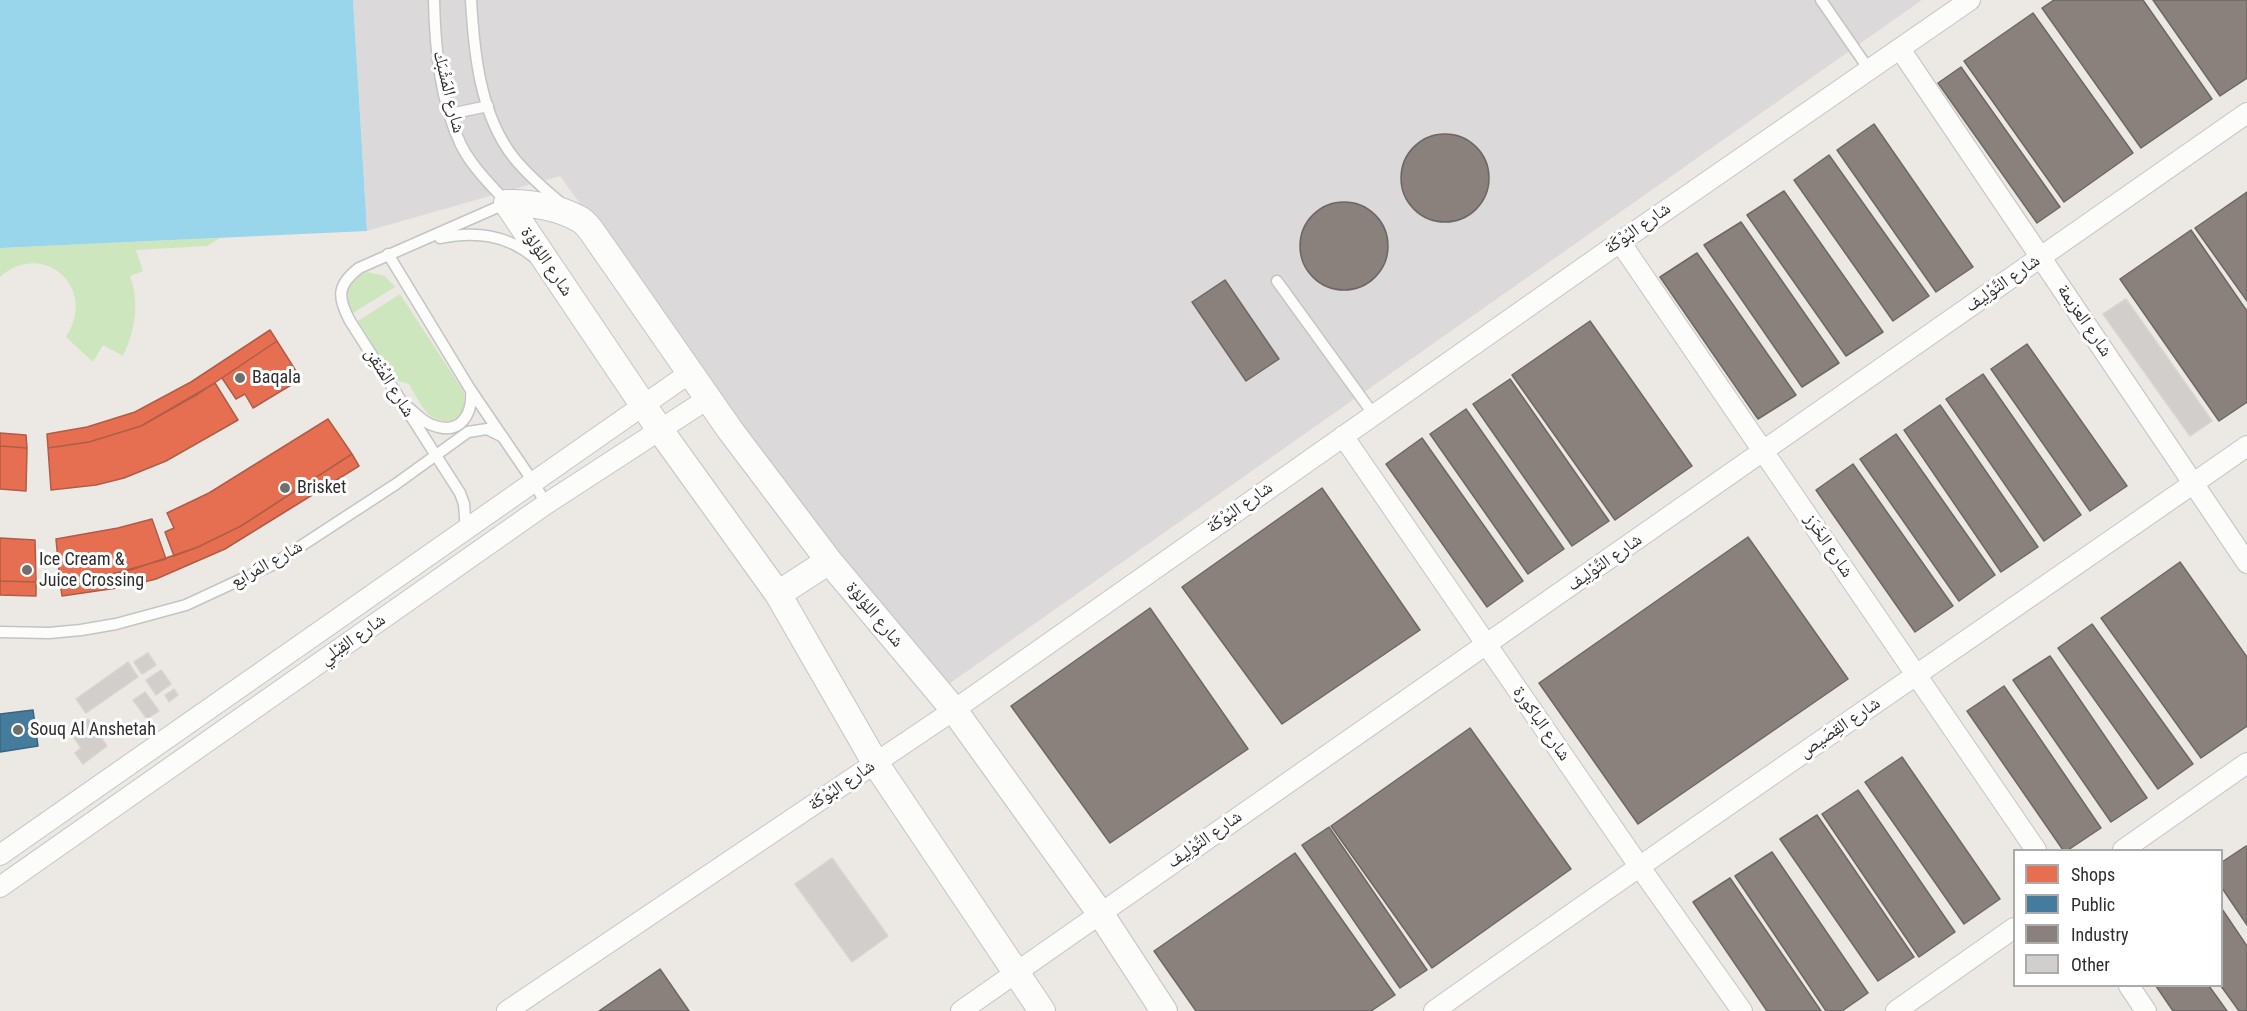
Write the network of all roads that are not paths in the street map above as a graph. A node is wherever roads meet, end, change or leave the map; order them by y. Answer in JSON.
{"nodes":[{"id":1,"x":434,"y":0,"type":"edge"},
{"id":2,"x":471,"y":0,"type":"edge"},
{"id":3,"x":1821,"y":0,"type":"edge"},
{"id":4,"x":1970,"y":0,"type":"edge"},
{"id":5,"x":1900,"y":49,"type":"junction"},
{"id":6,"x":1870,"y":70,"type":"junction"},
{"id":7,"x":488,"y":106,"type":"junction"},
{"id":8,"x":2247,"y":113,"type":"edge"},
{"id":9,"x":450,"y":114,"type":"junction"},
{"id":10,"x":507,"y":203,"type":"junction"},
{"id":11,"x":582,"y":220,"type":"junction"},
{"id":12,"x":422,"y":241,"type":"junction"},
{"id":13,"x":1620,"y":242,"type":"junction"},
{"id":14,"x":388,"y":254,"type":"junction"},
{"id":15,"x":2041,"y":257,"type":"junction"},
{"id":16,"x":553,"y":273,"type":"junction"},
{"id":17,"x":1277,"y":280,"type":"dead end"},
{"id":18,"x":691,"y":372,"type":"junction"},
{"id":19,"x":470,"y":389,"type":"junction"},
{"id":20,"x":396,"y":395,"type":"junction"},
{"id":21,"x":709,"y":398,"type":"junction"},
{"id":22,"x":643,"y":405,"type":"junction"},
{"id":23,"x":1374,"y":415,"type":"junction"},
{"id":24,"x":660,"y":430,"type":"junction"},
{"id":25,"x":1343,"y":436,"type":"junction"},
{"id":26,"x":503,"y":437,"type":"junction"},
{"id":27,"x":2247,"y":446,"type":"edge"},
{"id":28,"x":1763,"y":452,"type":"junction"},
{"id":29,"x":435,"y":455,"type":"junction"},
{"id":30,"x":534,"y":483,"type":"junction"},
{"id":31,"x":2193,"y":483,"type":"junction"},
{"id":32,"x":546,"y":504,"type":"junction"},
{"id":33,"x":466,"y":530,"type":"junction"},
{"id":34,"x":829,"y":561,"type":"junction"},
{"id":35,"x":2247,"y":563,"type":"edge"},
{"id":36,"x":778,"y":594,"type":"junction"},
{"id":37,"x":0,"y":632,"type":"edge"},
{"id":38,"x":1486,"y":645,"type":"junction"},
{"id":39,"x":1917,"y":676,"type":"junction"},
{"id":40,"x":954,"y":710,"type":"junction"},
{"id":41,"x":2247,"y":763,"type":"edge"},
{"id":42,"x":876,"y":764,"type":"junction"},
{"id":43,"x":2035,"y":849,"type":"edge"},
{"id":44,"x":2124,"y":849,"type":"edge"},
{"id":45,"x":0,"y":855,"type":"edge"},
{"id":46,"x":1639,"y":866,"type":"junction"},
{"id":47,"x":0,"y":887,"type":"edge"},
{"id":48,"x":1100,"y":913,"type":"junction"},
{"id":49,"x":2013,"y":929,"type":"edge"},
{"id":50,"x":1016,"y":972,"type":"junction"},
{"id":51,"x":2129,"y":987,"type":"edge"},
{"id":52,"x":507,"y":1011,"type":"edge"},
{"id":53,"x":962,"y":1011,"type":"edge"},
{"id":54,"x":1042,"y":1011,"type":"edge"},
{"id":55,"x":1164,"y":1011,"type":"edge"},
{"id":56,"x":1434,"y":1011,"type":"edge"},
{"id":57,"x":1742,"y":1011,"type":"edge"},
{"id":58,"x":1896,"y":1011,"type":"edge"},
{"id":59,"x":2146,"y":1011,"type":"edge"}],
"edges":[{"from":1,"to":9,"type":"lane","name":"شارع المَشْبَك"},
{"from":2,"to":7,"type":"lane","name":"شارع المَشْبَك"},
{"from":3,"to":6,"type":"lane"},
{"from":4,"to":5,"type":"street","name":"شارع البُوْكَة"},
{"from":5,"to":6,"type":"street","name":"شارع البُوْكَة"},
{"from":5,"to":15,"type":"street","name":"شارع العزيمة"},
{"from":6,"to":13,"type":"street","name":"شارع البُوْكَة"},
{"from":7,"to":9,"type":"lane"},
{"from":7,"to":11,"type":"lane","name":"شارع المَشْبَك"},
{"from":8,"to":15,"type":"street","name":"شارع التَّوْلِيف"},
{"from":9,"to":10,"type":"lane","name":"شارع المَشْبَك"},
{"from":10,"to":11,"type":"street"},
{"from":10,"to":12,"type":"lane","name":"شارع المُتْقِن"},
{"from":10,"to":16,"type":"street","name":"شارع اللؤلؤة"},
{"from":11,"to":18,"type":"street","name":"شارع اللؤلؤة"},
{"from":12,"to":14,"type":"lane","name":"شارع المُتْقِن"},
{"from":12,"to":16,"type":"lane"},
{"from":13,"to":23,"type":"street","name":"شارع البُوْكَة"},
{"from":13,"to":28,"type":"street","name":"شارع الخَرَز"},
{"from":14,"to":19,"type":"lane"},
{"from":14,"to":20,"type":"lane","name":"شارع المُتْقِن"},
{"from":15,"to":28,"type":"street","name":"شارع التَّوْلِيف"},
{"from":15,"to":31,"type":"street","name":"شارع العزيمة"},
{"from":16,"to":22,"type":"street","name":"شارع اللؤلؤة"},
{"from":17,"to":23,"type":"lane"},
{"from":18,"to":21,"type":"street","name":"شارع اللؤلؤة"},
{"from":18,"to":22,"type":"street","name":"شارع القِبْلي"},
{"from":19,"to":20,"type":"lane"},
{"from":19,"to":26,"type":"lane"},
{"from":20,"to":29,"type":"lane","name":"شارع المُتْقِن"},
{"from":21,"to":24,"type":"street","name":"شارع القِبْلي"},
{"from":21,"to":34,"type":"street","name":"شارع اللؤلؤة"},
{"from":22,"to":24,"type":"street","name":"شارع اللؤلؤة"},
{"from":22,"to":30,"type":"street","name":"شارع القِبْلي"},
{"from":23,"to":25,"type":"street","name":"شارع البُوْكَة"},
{"from":24,"to":32,"type":"street","name":"شارع القِبْلي"},
{"from":24,"to":36,"type":"street","name":"شارع اللؤلؤة"},
{"from":25,"to":38,"type":"street","name":"شارع الباكورة"},
{"from":25,"to":40,"type":"street","name":"شارع البُوْكَة"},
{"from":26,"to":29,"type":"lane","name":"شارع المَرابع"},
{"from":26,"to":30,"type":"lane"},
{"from":27,"to":31,"type":"street","name":"شارع القِصَيص"},
{"from":28,"to":38,"type":"street","name":"شارع التَّوْلِيف"},
{"from":28,"to":39,"type":"street","name":"شارع الخَرَز"},
{"from":29,"to":33,"type":"lane","name":"شارع المُتْقِن"},
{"from":29,"to":37,"type":"lane","name":"شارع المَرابع"},
{"from":30,"to":32,"type":"lane"},
{"from":30,"to":33,"type":"street","name":"شارع القِبْلي"},
{"from":31,"to":35,"type":"street","name":"شارع العزيمة"},
{"from":31,"to":39,"type":"street","name":"شارع القِصَيص"},
{"from":32,"to":47,"type":"street","name":"شارع القِبْلي"},
{"from":33,"to":45,"type":"street","name":"شارع القِبْلي"},
{"from":34,"to":36,"type":"street"},
{"from":34,"to":40,"type":"street","name":"شارع اللؤلؤة"},
{"from":36,"to":42,"type":"street","name":"شارع اللؤلؤة"},
{"from":38,"to":46,"type":"street","name":"شارع الباكورة"},
{"from":38,"to":48,"type":"street","name":"شارع التَّوْلِيف"},
{"from":39,"to":43,"type":"street","name":"شارع الخَرَز"},
{"from":39,"to":46,"type":"street","name":"شارع القِصَيص"},
{"from":40,"to":42,"type":"street","name":"شارع البُوْكَة"},
{"from":40,"to":48,"type":"street","name":"شارع اللؤلؤة"},
{"from":41,"to":44,"type":"street"},
{"from":42,"to":50,"type":"street","name":"شارع اللؤلؤة"},
{"from":42,"to":52,"type":"street","name":"شارع البُوْكَة"},
{"from":46,"to":56,"type":"street","name":"شارع القِصَيص"},
{"from":46,"to":57,"type":"street","name":"شارع الباكورة"},
{"from":48,"to":50,"type":"street","name":"شارع التَّوْلِيف"},
{"from":48,"to":55,"type":"street","name":"شارع اللؤلؤة"},
{"from":49,"to":58,"type":"street"},
{"from":50,"to":53,"type":"street","name":"شارع التَّوْلِيف"},
{"from":50,"to":54,"type":"street","name":"شارع اللؤلؤة"},
{"from":51,"to":59,"type":"street"}]}
